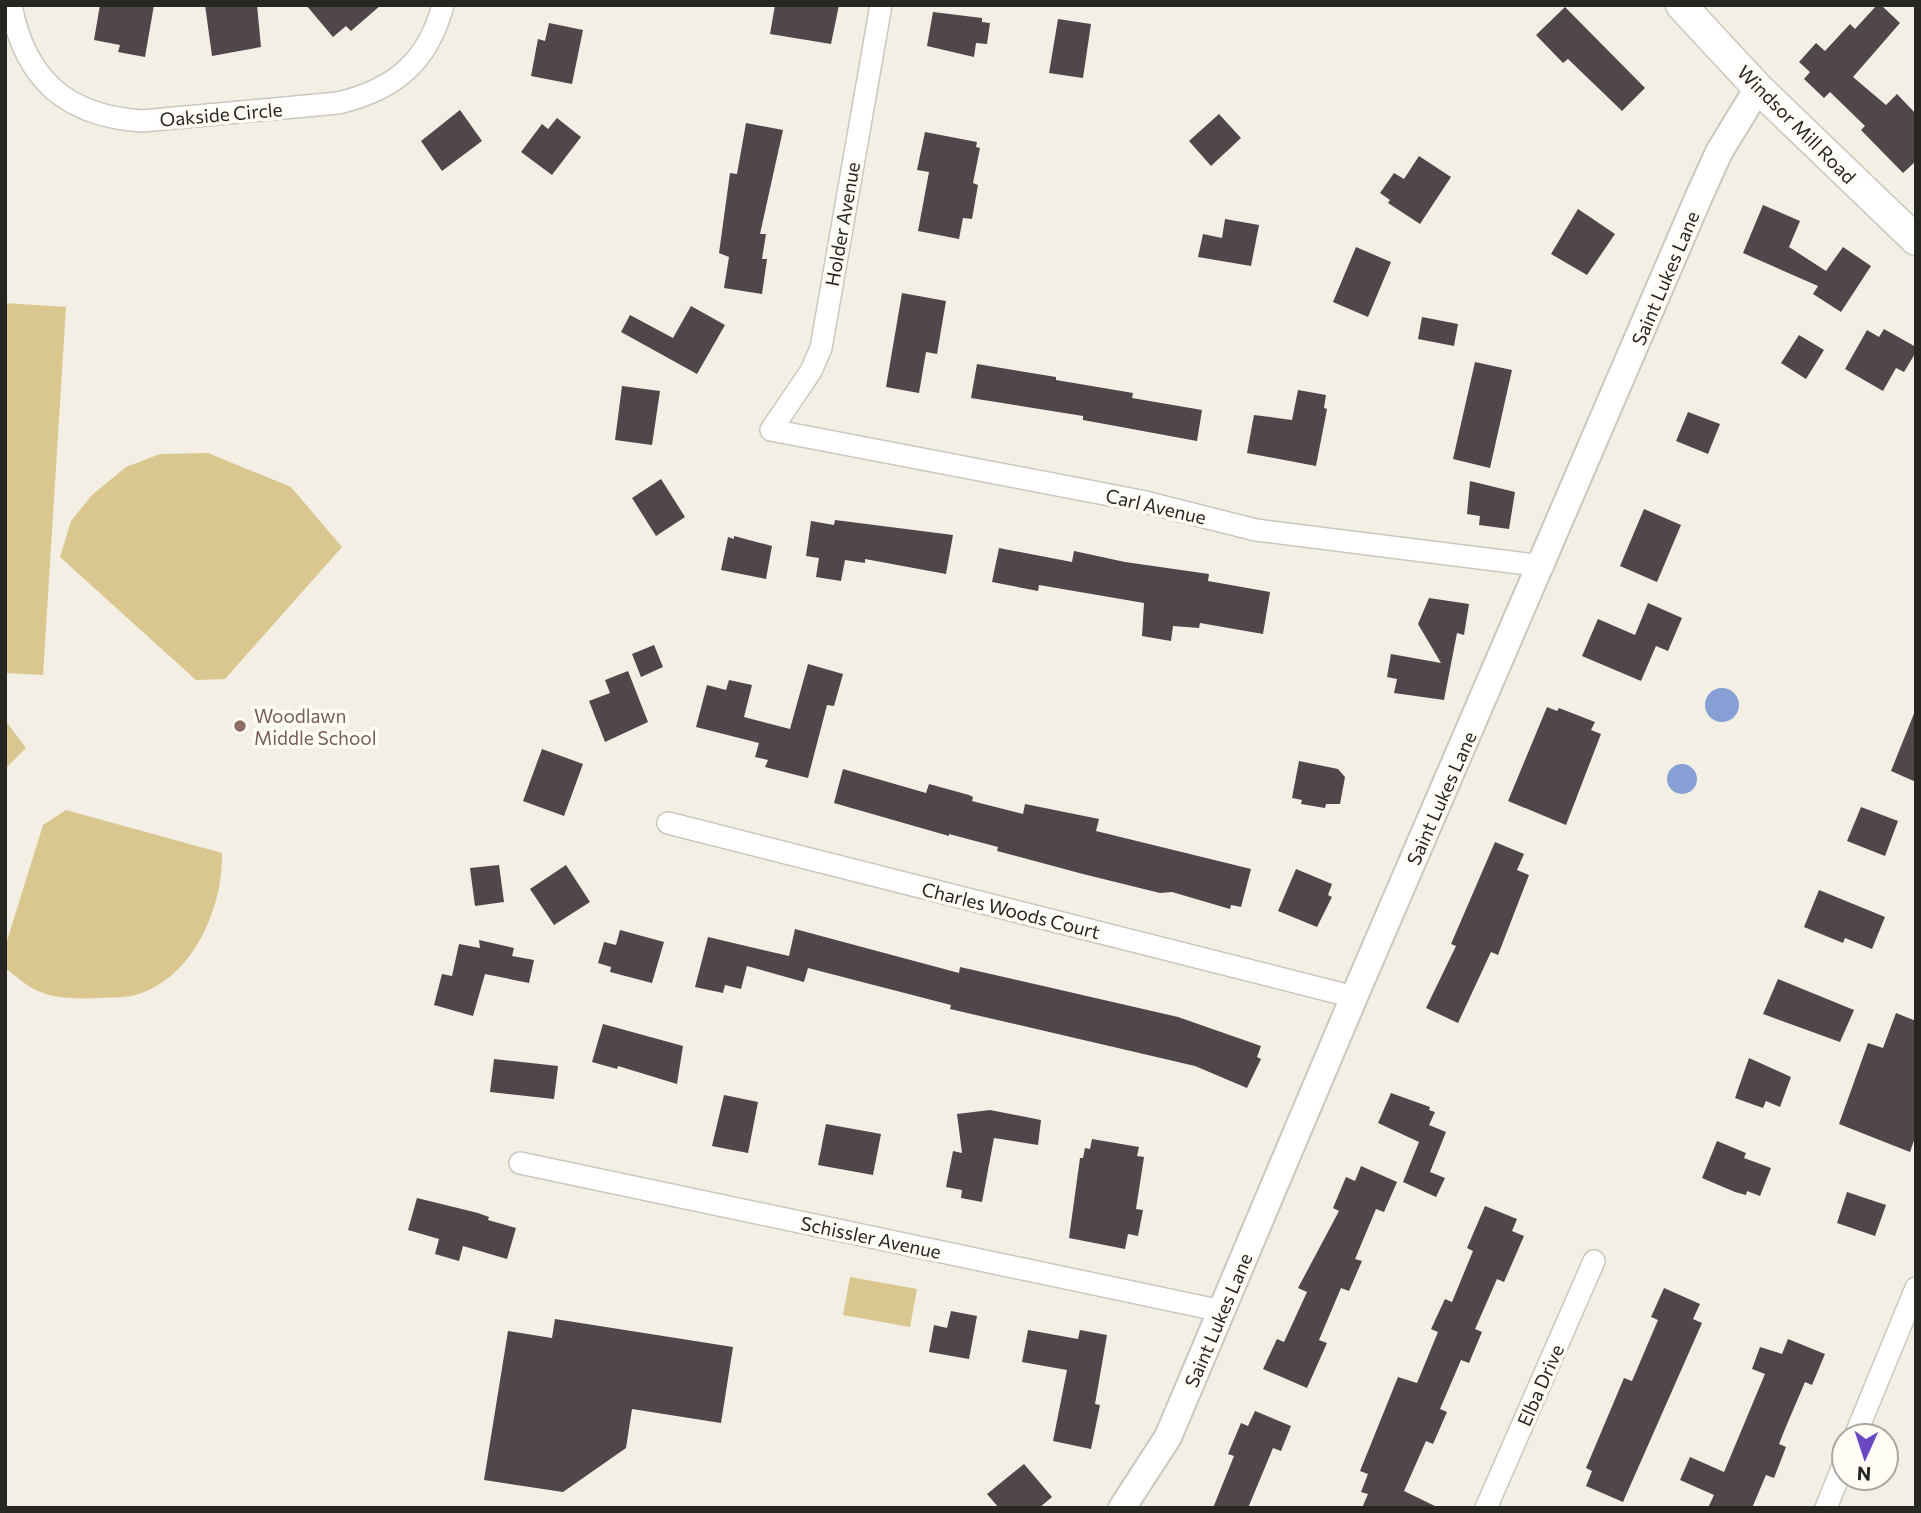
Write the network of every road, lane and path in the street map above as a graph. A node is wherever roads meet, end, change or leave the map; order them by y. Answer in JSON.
{"nodes":[{"id":1,"x":11,"y":5,"type":"edge"},
{"id":2,"x":443,"y":5,"type":"edge"},
{"id":3,"x":881,"y":5,"type":"edge"},
{"id":4,"x":1681,"y":5,"type":"edge"},
{"id":5,"x":1758,"y":88,"type":"junction"},
{"id":6,"x":1916,"y":240,"type":"edge"},
{"id":7,"x":771,"y":430,"type":"joint"},
{"id":8,"x":1543,"y":566,"type":"junction"},
{"id":9,"x":668,"y":823,"type":"dead end"},
{"id":10,"x":1354,"y":997,"type":"junction"},
{"id":11,"x":520,"y":1163,"type":"dead end"},
{"id":12,"x":1594,"y":1261,"type":"dead end"},
{"id":13,"x":1916,"y":1288,"type":"edge"},
{"id":14,"x":1222,"y":1311,"type":"junction"},
{"id":15,"x":1861,"y":1422,"type":"edge"},
{"id":16,"x":1122,"y":1508,"type":"edge"},
{"id":17,"x":1486,"y":1508,"type":"edge"}],
"edges":[{"from":1,"to":2,"type":"street","name":"Oakside Circle"},
{"from":3,"to":7,"type":"street","name":"Holder Avenue"},
{"from":4,"to":5,"type":"main road","name":"Windsor Mill Road"},
{"from":5,"to":6,"type":"main road","name":"Windsor Mill Road"},
{"from":5,"to":8,"type":"street","name":"Saint Lukes Lane"},
{"from":7,"to":8,"type":"street","name":"Carl Avenue"},
{"from":8,"to":10,"type":"street","name":"Saint Lukes Lane"},
{"from":9,"to":10,"type":"street","name":"Charles Woods Court"},
{"from":10,"to":14,"type":"street","name":"Saint Lukes Lane"},
{"from":11,"to":14,"type":"street","name":"Schissler Avenue"},
{"from":12,"to":17,"type":"street","name":"Elba Drive"},
{"from":13,"to":15,"type":"street"},
{"from":14,"to":16,"type":"street","name":"Saint Lukes Lane"}]}
